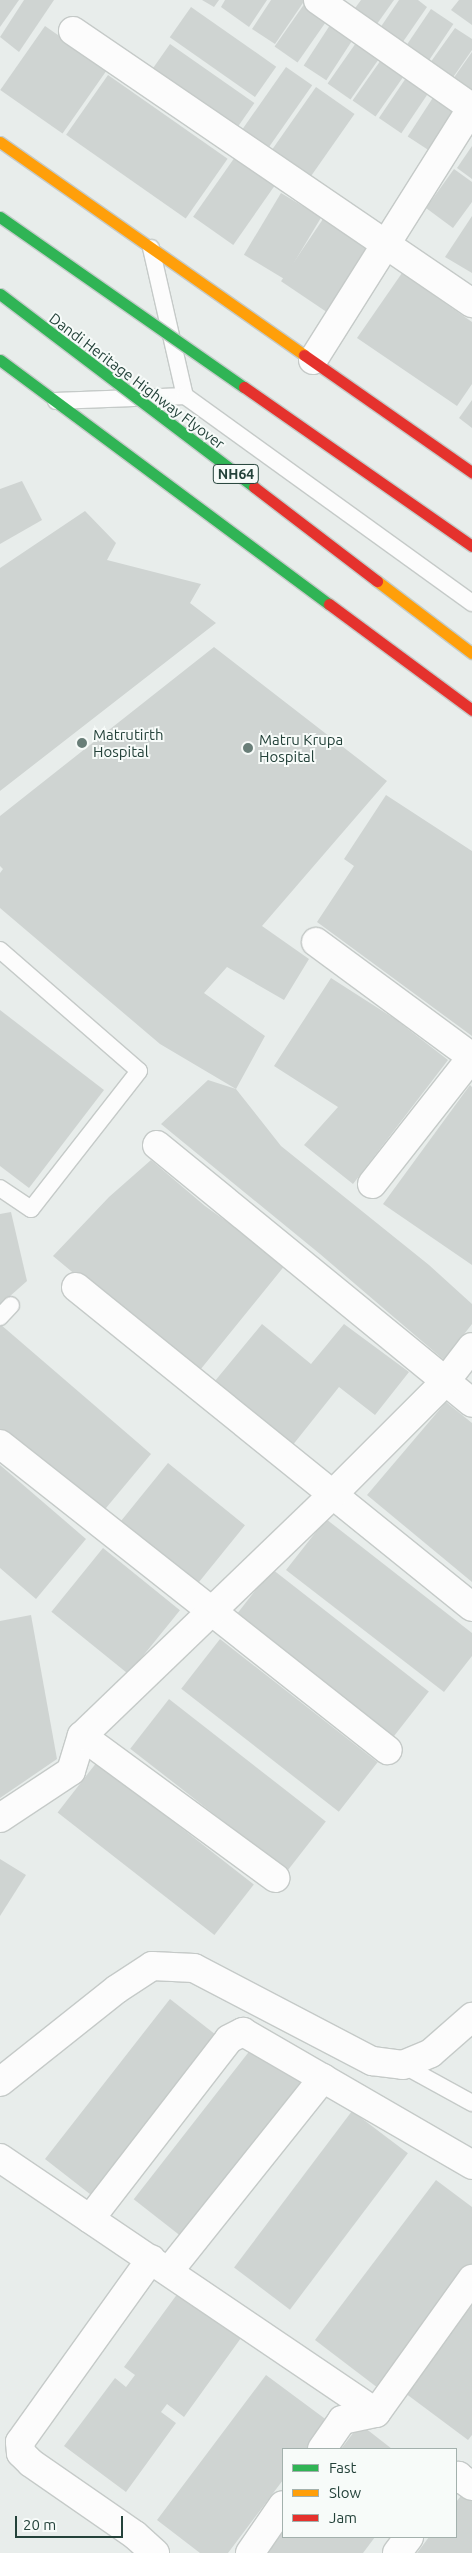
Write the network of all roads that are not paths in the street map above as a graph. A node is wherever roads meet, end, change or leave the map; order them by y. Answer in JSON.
{"nodes":[{"id":1,"x":318,"y":0,"type":"edge"},
{"id":2,"x":73,"y":31,"type":"dead end"},
{"id":3,"x":472,"y":108,"type":"edge"},
{"id":4,"x":0,"y":142,"type":"edge"},
{"id":5,"x":0,"y":217,"type":"edge"},
{"id":6,"x":388,"y":244,"type":"junction"},
{"id":7,"x":151,"y":248,"type":"junction"},
{"id":8,"x":0,"y":294,"type":"edge"},
{"id":9,"x":472,"y":302,"type":"edge"},
{"id":10,"x":0,"y":360,"type":"edge"},
{"id":11,"x":312,"y":360,"type":"junction"},
{"id":12,"x":185,"y":396,"type":"junction"},
{"id":13,"x":55,"y":402,"type":"junction"},
{"id":14,"x":472,"y":472,"type":"edge"},
{"id":15,"x":472,"y":546,"type":"edge"},
{"id":16,"x":472,"y":602,"type":"edge"},
{"id":17,"x":472,"y":653,"type":"edge"},
{"id":18,"x":472,"y":710,"type":"edge"},
{"id":19,"x":316,"y":942,"type":"dead end"},
{"id":20,"x":0,"y":950,"type":"edge"},
{"id":21,"x":472,"y":1057,"type":"edge"},
{"id":22,"x":157,"y":1144,"type":"dead end"},
{"id":23,"x":372,"y":1184,"type":"dead end"},
{"id":24,"x":0,"y":1188,"type":"edge"},
{"id":25,"x":76,"y":1287,"type":"dead end"},
{"id":26,"x":472,"y":1348,"type":"edge"},
{"id":27,"x":445,"y":1382,"type":"junction"},
{"id":28,"x":472,"y":1403,"type":"edge"},
{"id":29,"x":0,"y":1444,"type":"edge"},
{"id":30,"x":332,"y":1495,"type":"junction"},
{"id":31,"x":472,"y":1607,"type":"edge"},
{"id":32,"x":208,"y":1612,"type":"junction"},
{"id":33,"x":82,"y":1736,"type":"junction"},
{"id":34,"x":388,"y":1750,"type":"dead end"},
{"id":35,"x":0,"y":1818,"type":"edge"},
{"id":36,"x":275,"y":1878,"type":"dead end"},
{"id":37,"x":472,"y":2017,"type":"edge"},
{"id":38,"x":403,"y":2065,"type":"junction"},
{"id":39,"x":323,"y":2078,"type":"junction"},
{"id":40,"x":0,"y":2082,"type":"edge"},
{"id":41,"x":472,"y":2103,"type":"edge"},
{"id":42,"x":0,"y":2158,"type":"edge"},
{"id":43,"x":472,"y":2165,"type":"edge"},
{"id":44,"x":90,"y":2219,"type":"junction"},
{"id":45,"x":160,"y":2265,"type":"junction"},
{"id":46,"x":472,"y":2279,"type":"edge"},
{"id":47,"x":376,"y":2413,"type":"junction"},
{"id":48,"x":323,"y":2448,"type":"edge"},
{"id":49,"x":457,"y":2478,"type":"edge"},
{"id":50,"x":472,"y":2486,"type":"edge"},
{"id":51,"x":282,"y":2506,"type":"edge"},
{"id":52,"x":408,"y":2538,"type":"edge"},
{"id":53,"x":155,"y":2553,"type":"edge"},
{"id":54,"x":250,"y":2553,"type":"edge"},
{"id":55,"x":397,"y":2553,"type":"edge"}],
"edges":[{"from":1,"to":3,"type":"street"},
{"from":2,"to":6,"type":"street"},
{"from":3,"to":6,"type":"street"},
{"from":4,"to":7,"type":"main road"},
{"from":5,"to":15,"type":"main road","bridge":true},
{"from":6,"to":9,"type":"street"},
{"from":6,"to":11,"type":"street"},
{"from":7,"to":11,"type":"main road"},
{"from":7,"to":12,"type":"lane"},
{"from":8,"to":17,"type":"main road","name":"Dandi Heritage Highway Flyover","number":"NH64","bridge":true},
{"from":10,"to":13,"type":"main road"},
{"from":11,"to":14,"type":"main road"},
{"from":12,"to":13,"type":"lane"},
{"from":12,"to":16,"type":"lane"},
{"from":13,"to":18,"type":"main road"},
{"from":19,"to":21,"type":"street"},
{"from":20,"to":24,"type":"lane"},
{"from":21,"to":23,"type":"street"},
{"from":22,"to":27,"type":"street"},
{"from":25,"to":30,"type":"street"},
{"from":26,"to":27,"type":"street"},
{"from":27,"to":28,"type":"street"},
{"from":27,"to":30,"type":"street"},
{"from":29,"to":32,"type":"street"},
{"from":30,"to":31,"type":"street"},
{"from":30,"to":32,"type":"street"},
{"from":32,"to":33,"type":"street"},
{"from":32,"to":34,"type":"street"},
{"from":33,"to":35,"type":"street"},
{"from":33,"to":36,"type":"street"},
{"from":37,"to":38,"type":"street"},
{"from":38,"to":40,"type":"street"},
{"from":38,"to":41,"type":"lane"},
{"from":39,"to":43,"type":"street"},
{"from":39,"to":44,"type":"street"},
{"from":39,"to":45,"type":"street"},
{"from":42,"to":44,"type":"street"},
{"from":44,"to":45,"type":"street"},
{"from":45,"to":47,"type":"street"},
{"from":45,"to":53,"type":"street"},
{"from":46,"to":47,"type":"street"},
{"from":47,"to":48,"type":"street"},
{"from":49,"to":50,"type":"street"},
{"from":51,"to":54,"type":"street"},
{"from":52,"to":55,"type":"street"}]}
